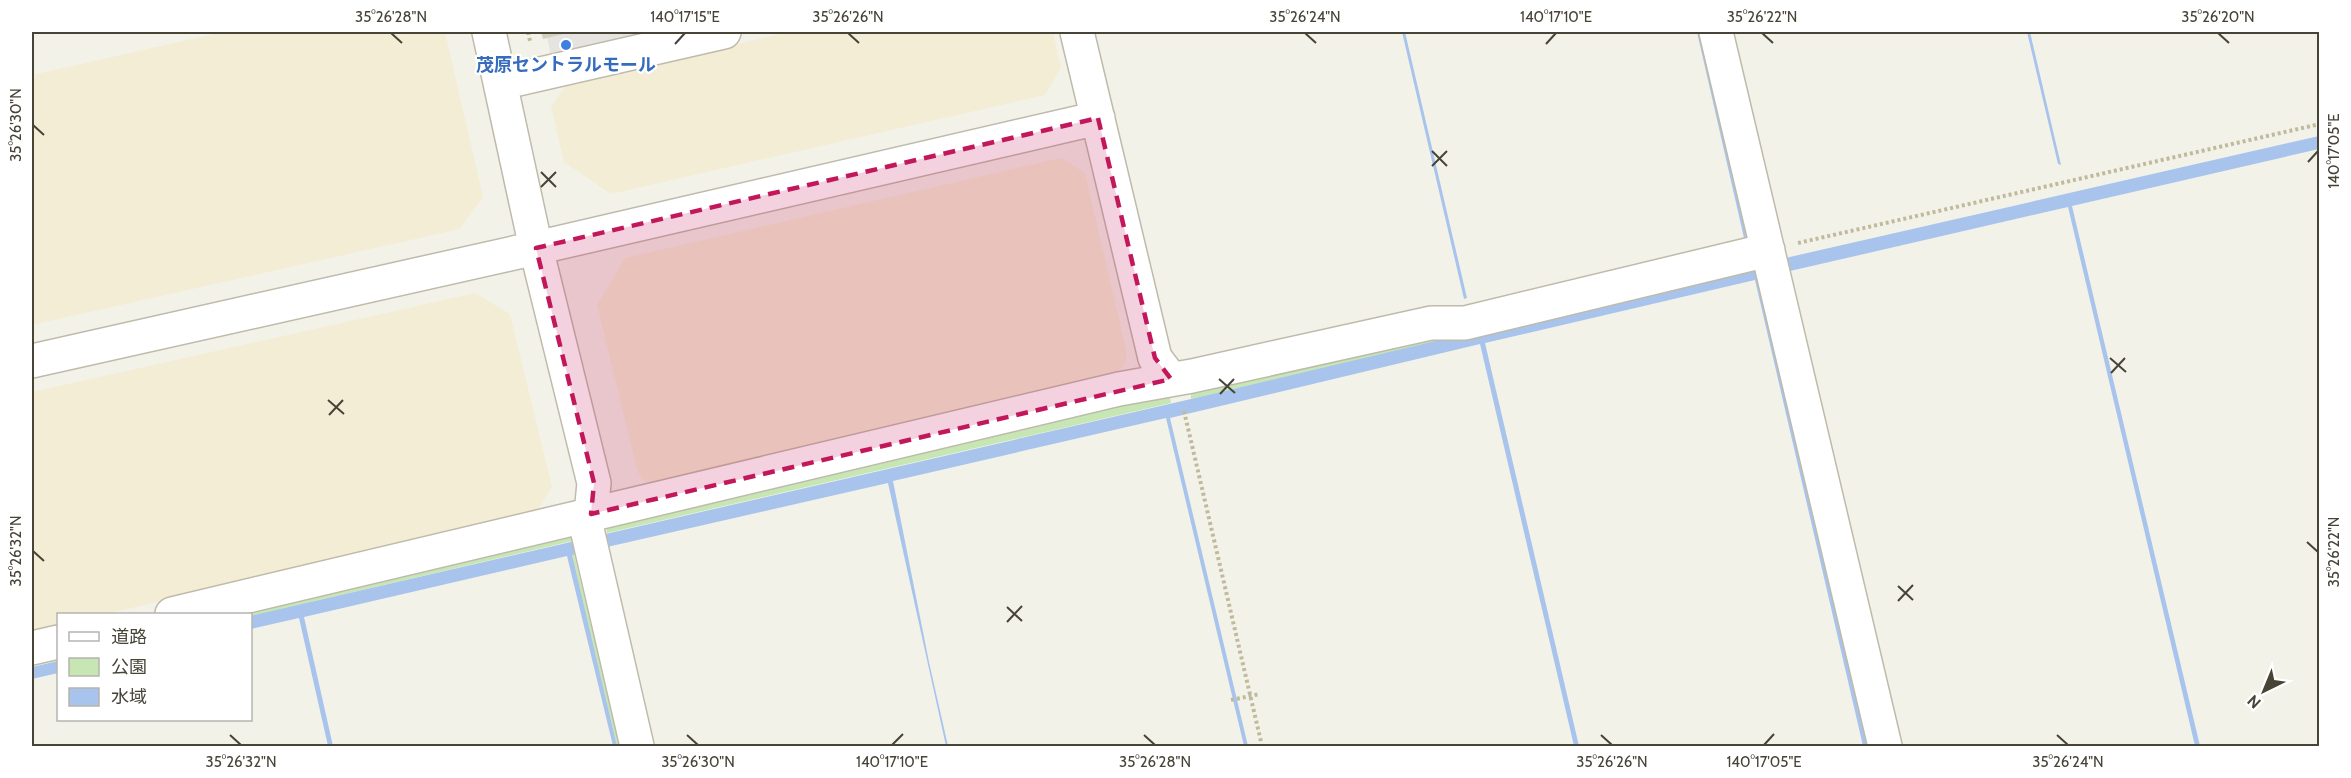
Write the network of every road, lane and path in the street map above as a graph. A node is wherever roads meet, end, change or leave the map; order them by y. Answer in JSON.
{"nodes":[{"id":1,"x":489,"y":32,"type":"edge"},
{"id":2,"x":724,"y":32,"type":"edge"},
{"id":3,"x":1077,"y":32,"type":"edge"},
{"id":4,"x":1716,"y":32,"type":"edge"},
{"id":5,"x":501,"y":83,"type":"junction"},
{"id":6,"x":1098,"y":118,"type":"junction"},
{"id":7,"x":2319,"y":124,"type":"edge"},
{"id":8,"x":536,"y":248,"type":"junction"},
{"id":9,"x":1768,"y":250,"type":"junction"},
{"id":10,"x":32,"y":361,"type":"edge"},
{"id":11,"x":1171,"y":379,"type":"junction"},
{"id":12,"x":591,"y":514,"type":"junction"},
{"id":13,"x":180,"y":613,"type":"edge"},
{"id":14,"x":57,"y":642,"type":"edge"},
{"id":15,"x":32,"y":648,"type":"edge"},
{"id":16,"x":1260,"y":694,"type":"dead end"},
{"id":17,"x":1231,"y":700,"type":"dead end"},
{"id":18,"x":637,"y":747,"type":"edge"},
{"id":19,"x":1262,"y":747,"type":"edge"},
{"id":20,"x":1885,"y":747,"type":"edge"}],
"edges":[{"from":1,"to":5,"type":"street"},
{"from":2,"to":5,"type":"street"},
{"from":3,"to":6,"type":"street"},
{"from":4,"to":9,"type":"street"},
{"from":5,"to":8,"type":"street"},
{"from":6,"to":8,"type":"street"},
{"from":6,"to":11,"type":"street"},
{"from":7,"to":9,"type":"path"},
{"from":8,"to":10,"type":"street"},
{"from":8,"to":12,"type":"street"},
{"from":9,"to":11,"type":"street"},
{"from":9,"to":20,"type":"street"},
{"from":11,"to":12,"type":"street"},
{"from":11,"to":19,"type":"path"},
{"from":12,"to":13,"type":"street"},
{"from":12,"to":18,"type":"street"},
{"from":14,"to":15,"type":"street"},
{"from":16,"to":17,"type":"path"}]}
